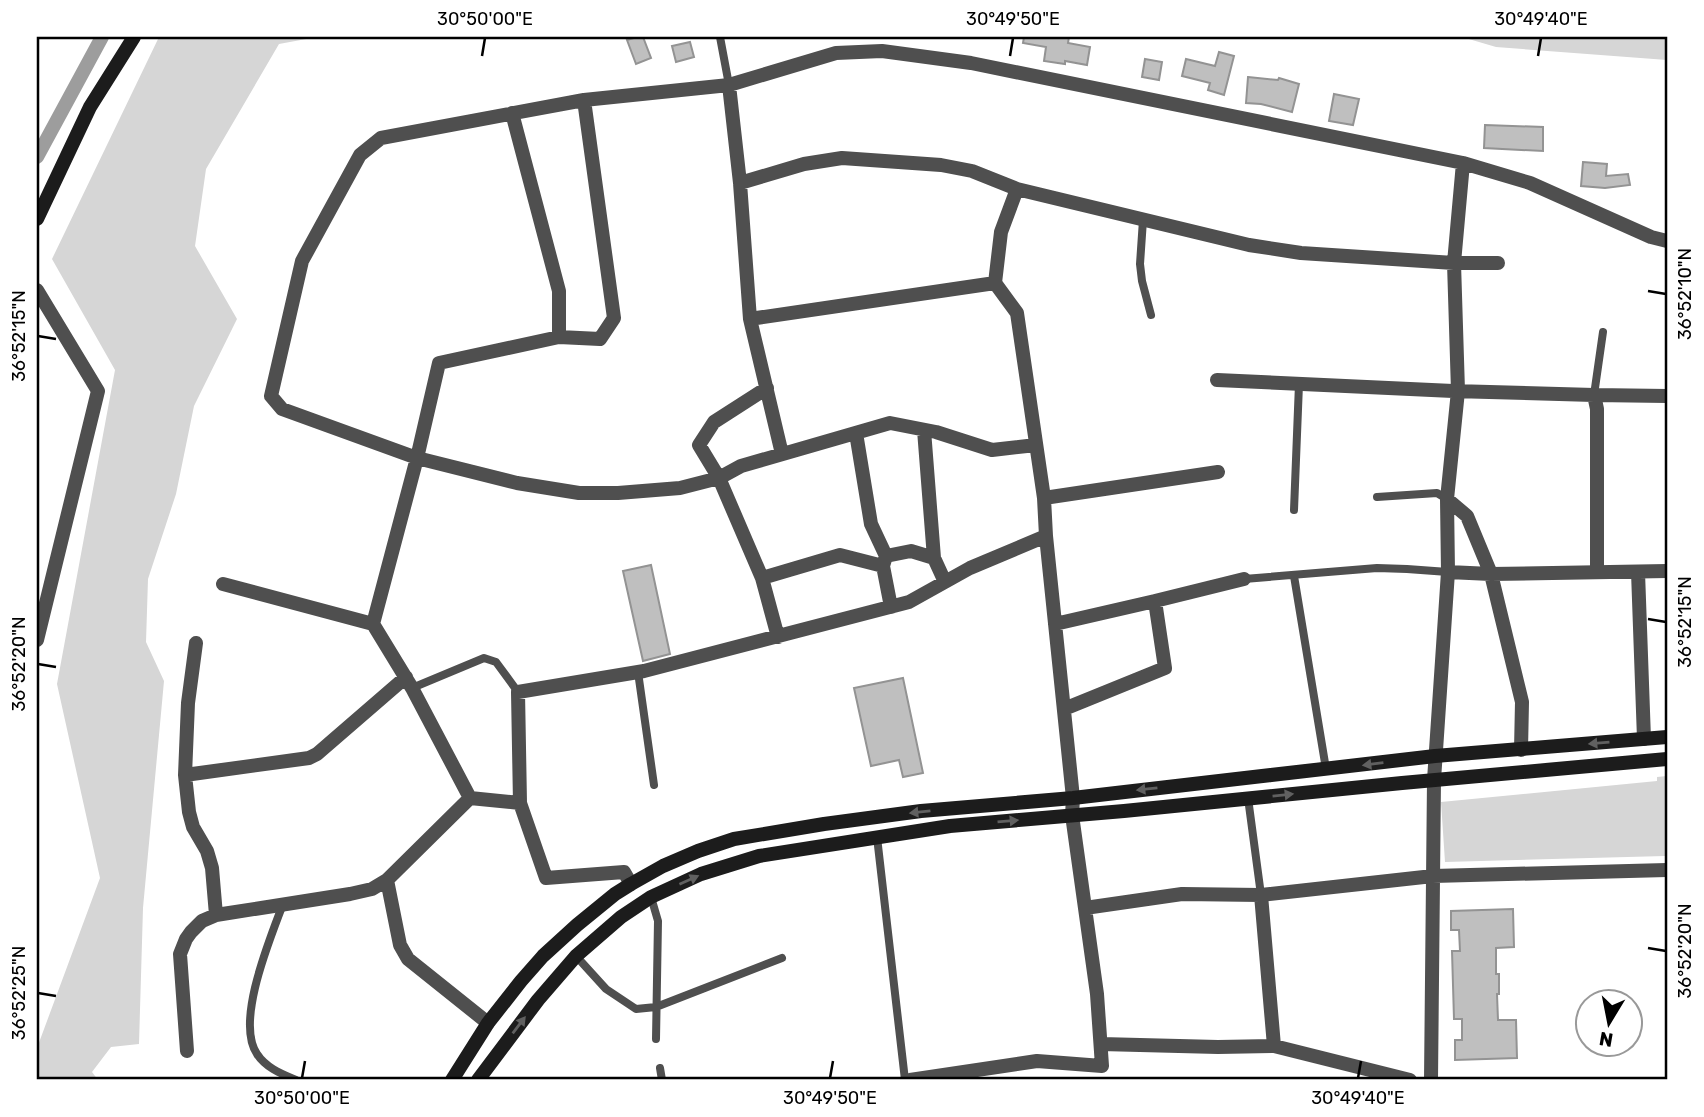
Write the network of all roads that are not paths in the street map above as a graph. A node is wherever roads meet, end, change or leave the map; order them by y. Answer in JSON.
{"nodes":[{"id":1,"x":134,"y":37,"type":"edge"},
{"id":2,"x":720,"y":37,"type":"edge"},
{"id":3,"x":729,"y":85,"type":"junction"},
{"id":4,"x":584,"y":100,"type":"junction"},
{"id":5,"x":512,"y":113,"type":"junction"},
{"id":6,"x":1462,"y":163,"type":"junction"},
{"id":7,"x":740,"y":183,"type":"junction"},
{"id":8,"x":1017,"y":189,"type":"junction"},
{"id":9,"x":37,"y":219,"type":"edge"},
{"id":10,"x":1143,"y":220,"type":"junction"},
{"id":11,"x":1667,"y":241,"type":"edge"},
{"id":12,"x":1498,"y":262,"type":"dead end"},
{"id":13,"x":1454,"y":263,"type":"junction"},
{"id":14,"x":995,"y":283,"type":"junction"},
{"id":15,"x":37,"y":290,"type":"edge"},
{"id":16,"x":1151,"y":315,"type":"dead end"},
{"id":17,"x":750,"y":319,"type":"junction"},
{"id":18,"x":1603,"y":332,"type":"dead end"},
{"id":19,"x":559,"y":337,"type":"junction"},
{"id":20,"x":1217,"y":380,"type":"dead end"},
{"id":21,"x":1299,"y":384,"type":"junction"},
{"id":22,"x":767,"y":388,"type":"junction"},
{"id":23,"x":1458,"y":391,"type":"junction"},
{"id":24,"x":1594,"y":395,"type":"junction"},
{"id":25,"x":1667,"y":396,"type":"edge"},
{"id":26,"x":924,"y":430,"type":"junction"},
{"id":27,"x":856,"y":433,"type":"junction"},
{"id":28,"x":1036,"y":445,"type":"junction"},
{"id":29,"x":782,"y":454,"type":"junction"},
{"id":30,"x":417,"y":458,"type":"junction"},
{"id":31,"x":1218,"y":472,"type":"dead end"},
{"id":32,"x":719,"y":478,"type":"junction"},
{"id":33,"x":1377,"y":497,"type":"dead end"},
{"id":34,"x":1044,"y":498,"type":"junction"},
{"id":35,"x":1447,"y":499,"type":"junction"},
{"id":36,"x":1294,"y":510,"type":"dead end"},
{"id":37,"x":1046,"y":536,"type":"junction"},
{"id":38,"x":933,"y":558,"type":"junction"},
{"id":39,"x":885,"y":561,"type":"junction"},
{"id":40,"x":1667,"y":571,"type":"edge"},
{"id":41,"x":1448,"y":572,"type":"junction"},
{"id":42,"x":1597,"y":572,"type":"junction"},
{"id":43,"x":1638,"y":572,"type":"junction"},
{"id":44,"x":1491,"y":574,"type":"junction"},
{"id":45,"x":1294,"y":576,"type":"junction"},
{"id":46,"x":762,"y":578,"type":"junction"},
{"id":47,"x":1244,"y":579,"type":"joint"},
{"id":48,"x":945,"y":582,"type":"junction"},
{"id":49,"x":223,"y":584,"type":"dead end"},
{"id":50,"x":1155,"y":601,"type":"junction"},
{"id":51,"x":891,"y":607,"type":"junction"},
{"id":52,"x":373,"y":624,"type":"junction"},
{"id":53,"x":1055,"y":624,"type":"junction"},
{"id":54,"x":778,"y":637,"type":"junction"},
{"id":55,"x":37,"y":640,"type":"edge"},
{"id":56,"x":196,"y":643,"type":"dead end"},
{"id":57,"x":638,"y":672,"type":"junction"},
{"id":58,"x":409,"y":683,"type":"junction"},
{"id":59,"x":518,"y":692,"type":"junction"},
{"id":60,"x":1064,"y":709,"type":"junction"},
{"id":61,"x":1667,"y":737,"type":"edge"},
{"id":62,"x":1644,"y":739,"type":"junction"},
{"id":63,"x":1521,"y":750,"type":"junction"},
{"id":64,"x":1435,"y":756,"type":"junction"},
{"id":65,"x":1667,"y":760,"type":"edge"},
{"id":66,"x":1326,"y":769,"type":"junction"},
{"id":67,"x":186,"y":775,"type":"junction"},
{"id":68,"x":1434,"y":780,"type":"junction"},
{"id":69,"x":654,"y":785,"type":"dead end"},
{"id":70,"x":1073,"y":797,"type":"junction"},
{"id":71,"x":470,"y":798,"type":"junction"},
{"id":72,"x":1248,"y":798,"type":"junction"},
{"id":73,"x":520,"y":803,"type":"junction"},
{"id":74,"x":1072,"y":815,"type":"junction"},
{"id":75,"x":877,"y":837,"type":"junction"},
{"id":76,"x":1667,"y":870,"type":"edge"},
{"id":77,"x":1433,"y":876,"type":"junction"},
{"id":78,"x":387,"y":880,"type":"junction"},
{"id":79,"x":631,"y":884,"type":"junction"},
{"id":80,"x":1261,"y":895,"type":"junction"},
{"id":81,"x":651,"y":897,"type":"junction"},
{"id":82,"x":282,"y":904,"type":"junction"},
{"id":83,"x":1085,"y":908,"type":"junction"},
{"id":84,"x":216,"y":915,"type":"junction"},
{"id":85,"x":576,"y":956,"type":"junction"},
{"id":86,"x":782,"y":958,"type":"dead end"},
{"id":87,"x":656,"y":1007,"type":"junction"},
{"id":88,"x":488,"y":1023,"type":"junction"},
{"id":89,"x":656,"y":1040,"type":"dead end"},
{"id":90,"x":1101,"y":1045,"type":"junction"},
{"id":91,"x":1274,"y":1046,"type":"junction"},
{"id":92,"x":187,"y":1051,"type":"dead end"},
{"id":93,"x":660,"y":1068,"type":"dead end"},
{"id":94,"x":1103,"y":1073,"type":"edge"},
{"id":95,"x":939,"y":1078,"type":"edge"},
{"id":96,"x":296,"y":1080,"type":"edge"},
{"id":97,"x":452,"y":1080,"type":"edge"},
{"id":98,"x":478,"y":1080,"type":"edge"},
{"id":99,"x":662,"y":1080,"type":"edge"},
{"id":100,"x":908,"y":1080,"type":"edge"},
{"id":101,"x":1410,"y":1080,"type":"edge"},
{"id":102,"x":1431,"y":1080,"type":"edge"}],
"edges":[{"from":1,"to":9,"type":"street"},
{"from":2,"to":3,"type":"lane"},
{"from":3,"to":4,"type":"street"},
{"from":3,"to":6,"type":"street"},
{"from":3,"to":7,"type":"street"},
{"from":4,"to":5,"type":"street"},
{"from":4,"to":19,"type":"street"},
{"from":5,"to":19,"type":"street"},
{"from":5,"to":30,"type":"street"},
{"from":6,"to":11,"type":"street"},
{"from":6,"to":13,"type":"street"},
{"from":7,"to":8,"type":"street"},
{"from":7,"to":17,"type":"street"},
{"from":8,"to":10,"type":"street"},
{"from":8,"to":14,"type":"street"},
{"from":10,"to":13,"type":"street"},
{"from":10,"to":16,"type":"lane"},
{"from":12,"to":13,"type":"street"},
{"from":13,"to":23,"type":"street"},
{"from":14,"to":17,"type":"street"},
{"from":14,"to":28,"type":"street"},
{"from":15,"to":55,"type":"street"},
{"from":17,"to":22,"type":"street"},
{"from":18,"to":24,"type":"lane"},
{"from":19,"to":30,"type":"street"},
{"from":20,"to":21,"type":"street"},
{"from":21,"to":23,"type":"street"},
{"from":21,"to":36,"type":"lane"},
{"from":22,"to":29,"type":"street"},
{"from":22,"to":32,"type":"street"},
{"from":23,"to":24,"type":"street"},
{"from":23,"to":35,"type":"street"},
{"from":24,"to":25,"type":"street"},
{"from":24,"to":42,"type":"street"},
{"from":26,"to":27,"type":"street"},
{"from":26,"to":28,"type":"street"},
{"from":26,"to":38,"type":"street"},
{"from":27,"to":29,"type":"street"},
{"from":27,"to":39,"type":"street"},
{"from":28,"to":34,"type":"street"},
{"from":29,"to":32,"type":"street"},
{"from":30,"to":32,"type":"street"},
{"from":30,"to":52,"type":"street"},
{"from":31,"to":34,"type":"street"},
{"from":32,"to":46,"type":"street"},
{"from":33,"to":35,"type":"lane"},
{"from":34,"to":37,"type":"street"},
{"from":35,"to":41,"type":"street"},
{"from":35,"to":44,"type":"street"},
{"from":37,"to":48,"type":"street"},
{"from":37,"to":53,"type":"street"},
{"from":38,"to":39,"type":"street"},
{"from":38,"to":48,"type":"street"},
{"from":39,"to":46,"type":"street"},
{"from":39,"to":51,"type":"street"},
{"from":40,"to":43,"type":"street"},
{"from":41,"to":44,"type":"street"},
{"from":41,"to":45,"type":"lane"},
{"from":41,"to":64,"type":"street"},
{"from":42,"to":43,"type":"street"},
{"from":42,"to":44,"type":"street"},
{"from":43,"to":62,"type":"street"},
{"from":44,"to":63,"type":"street"},
{"from":45,"to":47,"type":"lane"},
{"from":45,"to":66,"type":"lane"},
{"from":46,"to":54,"type":"street"},
{"from":47,"to":50,"type":"street"},
{"from":48,"to":51,"type":"street"},
{"from":49,"to":52,"type":"street"},
{"from":50,"to":53,"type":"street"},
{"from":50,"to":60,"type":"street"},
{"from":51,"to":54,"type":"street"},
{"from":52,"to":58,"type":"street"},
{"from":53,"to":60,"type":"street"},
{"from":54,"to":57,"type":"street"},
{"from":56,"to":67,"type":"street"},
{"from":57,"to":59,"type":"street"},
{"from":57,"to":69,"type":"lane"},
{"from":58,"to":59,"type":"lane"},
{"from":58,"to":67,"type":"street"},
{"from":58,"to":71,"type":"street"},
{"from":59,"to":73,"type":"street"},
{"from":60,"to":70,"type":"street"},
{"from":61,"to":62,"type":"street"},
{"from":62,"to":63,"type":"street","one_way":true},
{"from":63,"to":64,"type":"street"},
{"from":64,"to":66,"type":"street","one_way":true},
{"from":64,"to":68,"type":"street"},
{"from":65,"to":68,"type":"street"},
{"from":66,"to":70,"type":"street","one_way":true},
{"from":67,"to":84,"type":"street"},
{"from":72,"to":68,"type":"street","one_way":true},
{"from":68,"to":77,"type":"street"},
{"from":70,"to":74,"type":"street"},
{"from":70,"to":79,"type":"street","one_way":true},
{"from":71,"to":73,"type":"street"},
{"from":71,"to":78,"type":"street"},
{"from":72,"to":74,"type":"street"},
{"from":72,"to":80,"type":"lane"},
{"from":73,"to":79,"type":"street"},
{"from":75,"to":74,"type":"street","one_way":true},
{"from":74,"to":83,"type":"street"},
{"from":81,"to":75,"type":"street","one_way":true},
{"from":75,"to":100,"type":"lane"},
{"from":76,"to":77,"type":"street"},
{"from":77,"to":80,"type":"street"},
{"from":77,"to":102,"type":"street"},
{"from":78,"to":82,"type":"street"},
{"from":78,"to":88,"type":"street"},
{"from":79,"to":88,"type":"street"},
{"from":80,"to":83,"type":"street"},
{"from":80,"to":91,"type":"street"},
{"from":81,"to":85,"type":"street"},
{"from":81,"to":87,"type":"lane"},
{"from":82,"to":84,"type":"street"},
{"from":82,"to":96,"type":"lane"},
{"from":83,"to":90,"type":"street"},
{"from":84,"to":92,"type":"street"},
{"from":85,"to":87,"type":"lane"},
{"from":98,"to":85,"type":"street","one_way":true},
{"from":86,"to":87,"type":"lane"},
{"from":87,"to":89,"type":"lane"},
{"from":88,"to":97,"type":"street"},
{"from":90,"to":91,"type":"street"},
{"from":90,"to":94,"type":"street"},
{"from":91,"to":101,"type":"street"},
{"from":93,"to":99,"type":"lane"},
{"from":94,"to":95,"type":"street"},
{"from":95,"to":100,"type":"street"}]}
